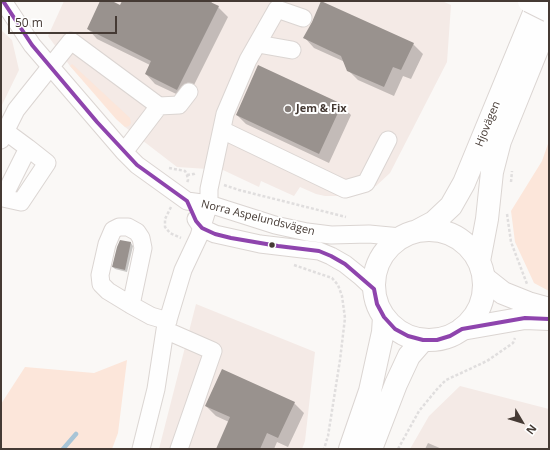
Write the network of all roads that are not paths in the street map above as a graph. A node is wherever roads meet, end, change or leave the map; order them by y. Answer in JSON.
{"nodes":[{"id":1,"x":3,"y":1,"type":"edge"},
{"id":2,"x":529,"y":1,"type":"edge"},
{"id":3,"x":539,"y":1,"type":"edge"},
{"id":4,"x":549,"y":11,"type":"edge"},
{"id":5,"x":303,"y":18,"type":"dead end"},
{"id":6,"x":549,"y":20,"type":"edge"},
{"id":7,"x":258,"y":44,"type":"junction"},
{"id":8,"x":292,"y":50,"type":"dead end"},
{"id":9,"x":50,"y":67,"type":"junction"},
{"id":10,"x":189,"y":92,"type":"dead end"},
{"id":11,"x":159,"y":106,"type":"junction"},
{"id":12,"x":9,"y":108,"type":"edge"},
{"id":13,"x":222,"y":130,"type":"junction"},
{"id":14,"x":3,"y":135,"type":"edge"},
{"id":15,"x":388,"y":140,"type":"dead end"},
{"id":16,"x":28,"y":148,"type":"junction"},
{"id":17,"x":124,"y":152,"type":"junction"},
{"id":18,"x":2,"y":198,"type":"edge"},
{"id":19,"x":187,"y":201,"type":"junction"},
{"id":20,"x":209,"y":204,"type":"junction"},
{"id":21,"x":202,"y":228,"type":"junction"},
{"id":22,"x":409,"y":234,"type":"junction"},
{"id":23,"x":482,"y":270,"type":"junction"},
{"id":24,"x":374,"y":289,"type":"junction"},
{"id":25,"x":131,"y":305,"type":"dead end"},
{"id":26,"x":549,"y":309,"type":"edge"},
{"id":27,"x":384,"y":317,"type":"junction"},
{"id":28,"x":549,"y":319,"type":"edge"},
{"id":29,"x":166,"y":326,"type":"junction"},
{"id":30,"x":462,"y":329,"type":"junction"},
{"id":31,"x":423,"y":340,"type":"junction"},
{"id":32,"x":141,"y":449,"type":"edge"},
{"id":33,"x":179,"y":449,"type":"edge"},
{"id":34,"x":350,"y":449,"type":"edge"},
{"id":35,"x":372,"y":449,"type":"edge"}],
"edges":[{"from":1,"to":9,"type":"street","name":"Norra Aspelundsvägen"},
{"from":2,"to":4,"type":"main road","bridge":true},
{"from":3,"to":22,"type":"main road","name":"Hjovägen"},
{"from":5,"to":7,"type":"street"},
{"from":6,"to":23,"type":"main road","name":"Hjovägen"},
{"from":7,"to":8,"type":"street"},
{"from":7,"to":13,"type":"street"},
{"from":9,"to":11,"type":"street"},
{"from":9,"to":12,"type":"street"},
{"from":9,"to":17,"type":"street","name":"Norra Aspelundsvägen"},
{"from":10,"to":11,"type":"street"},
{"from":11,"to":17,"type":"street"},
{"from":12,"to":14,"type":"street"},
{"from":13,"to":15,"type":"street"},
{"from":13,"to":20,"type":"street"},
{"from":14,"to":16,"type":"street"},
{"from":16,"to":18,"type":"street"},
{"from":16,"to":18,"type":"street"},
{"from":17,"to":19,"type":"street","name":"Norra Aspelundsvägen"},
{"from":19,"to":20,"type":"street","name":"Norra Aspelundsvägen"},
{"from":19,"to":21,"type":"street","name":"Norra Aspelundsvägen"},
{"from":20,"to":21,"type":"street"},
{"from":20,"to":22,"type":"street","name":"Norra Aspelundsvägen"},
{"from":21,"to":24,"type":"street","name":"Norra Aspelundsvägen"},
{"from":21,"to":29,"type":"street"},
{"from":22,"to":23,"type":"main road"},
{"from":22,"to":24,"type":"main road"},
{"from":23,"to":26,"type":"main road"},
{"from":23,"to":30,"type":"main road"},
{"from":24,"to":27,"type":"main road"},
{"from":25,"to":29,"type":"street"},
{"from":27,"to":31,"type":"main road"},
{"from":27,"to":34,"type":"main road"},
{"from":28,"to":30,"type":"main road"},
{"from":29,"to":32,"type":"street"},
{"from":29,"to":33,"type":"street"},
{"from":30,"to":31,"type":"main road"},
{"from":31,"to":35,"type":"main road"}]}
